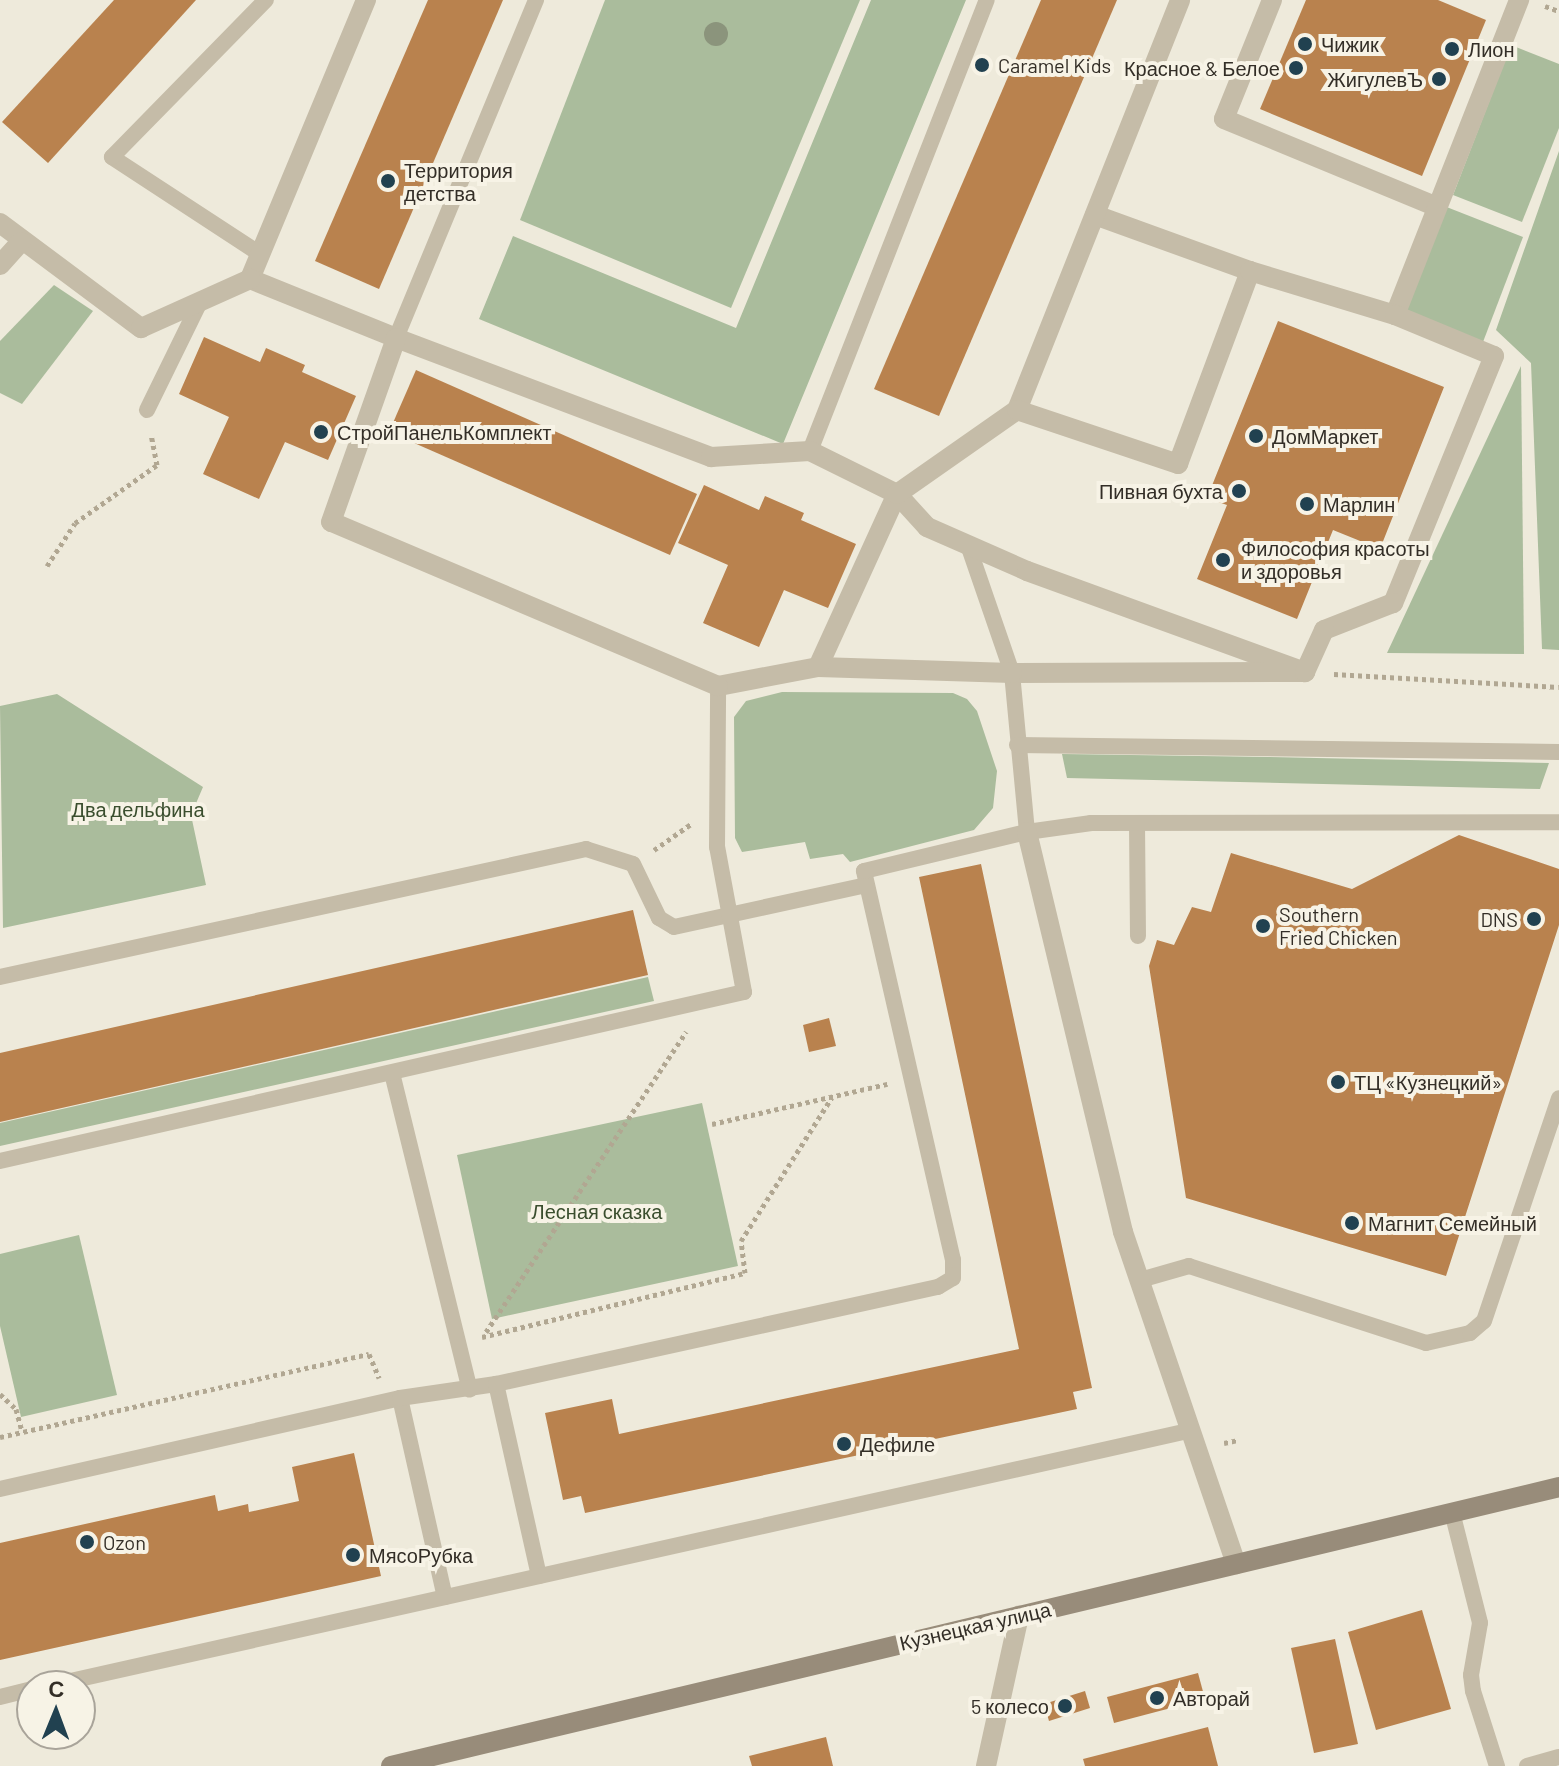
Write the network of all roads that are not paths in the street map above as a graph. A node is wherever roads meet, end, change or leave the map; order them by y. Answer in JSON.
{"nodes":[{"id":1,"x":266,"y":0,"type":"edge"},
{"id":2,"x":366,"y":0,"type":"edge"},
{"id":3,"x":536,"y":0,"type":"edge"},
{"id":4,"x":987,"y":0,"type":"edge"},
{"id":5,"x":1180,"y":0,"type":"edge"},
{"id":6,"x":1272,"y":0,"type":"edge"},
{"id":7,"x":1519,"y":0,"type":"edge"},
{"id":8,"x":1435,"y":206,"type":"junction"},
{"id":9,"x":1095,"y":215,"type":"junction"},
{"id":10,"x":0,"y":223,"type":"edge"},
{"id":11,"x":21,"y":242,"type":"junction"},
{"id":12,"x":260,"y":254,"type":"junction"},
{"id":13,"x":0,"y":265,"type":"edge"},
{"id":14,"x":1250,"y":271,"type":"junction"},
{"id":15,"x":250,"y":279,"type":"junction"},
{"id":16,"x":200,"y":302,"type":"junction"},
{"id":17,"x":1395,"y":315,"type":"junction"},
{"id":18,"x":396,"y":338,"type":"junction"},
{"id":19,"x":147,"y":410,"type":"road end"},
{"id":20,"x":1017,"y":410,"type":"junction"},
{"id":21,"x":810,"y":451,"type":"junction"},
{"id":22,"x":897,"y":494,"type":"junction"},
{"id":23,"x":968,"y":545,"type":"junction"},
{"id":24,"x":818,"y":667,"type":"junction"},
{"id":25,"x":1305,"y":672,"type":"junction"},
{"id":26,"x":1012,"y":673,"type":"junction"},
{"id":27,"x":718,"y":686,"type":"junction"},
{"id":28,"x":1017,"y":745,"type":"junction"},
{"id":29,"x":1559,"y":752,"type":"edge"},
{"id":30,"x":1559,"y":822,"type":"edge"},
{"id":31,"x":1137,"y":823,"type":"junction"},
{"id":32,"x":1027,"y":832,"type":"junction"},
{"id":33,"x":866,"y":885,"type":"junction"},
{"id":34,"x":731,"y":914,"type":"junction"},
{"id":35,"x":1138,"y":936,"type":"dead end"},
{"id":36,"x":0,"y":977,"type":"edge"},
{"id":37,"x":392,"y":1073,"type":"junction"},
{"id":38,"x":1559,"y":1098,"type":"edge"},
{"id":39,"x":0,"y":1161,"type":"edge"},
{"id":40,"x":1140,"y":1280,"type":"junction"},
{"id":41,"x":493,"y":1385,"type":"junction"},
{"id":42,"x":470,"y":1390,"type":"junction"},
{"id":43,"x":392,"y":1400,"type":"junction"},
{"id":44,"x":1188,"y":1431,"type":"junction"},
{"id":45,"x":1559,"y":1487,"type":"edge"},
{"id":46,"x":0,"y":1489,"type":"edge"},
{"id":47,"x":1452,"y":1512,"type":"junction"},
{"id":48,"x":1236,"y":1564,"type":"junction"},
{"id":49,"x":539,"y":1576,"type":"junction"},
{"id":50,"x":445,"y":1597,"type":"junction"},
{"id":51,"x":1019,"y":1616,"type":"junction"},
{"id":52,"x":96,"y":1675,"type":"edge"},
{"id":53,"x":1559,"y":1757,"type":"edge"},
{"id":54,"x":391,"y":1766,"type":"edge"},
{"id":55,"x":986,"y":1766,"type":"edge"},
{"id":56,"x":1497,"y":1766,"type":"edge"},
{"id":57,"x":1527,"y":1766,"type":"edge"}],
"edges":[{"from":1,"to":12,"type":"lane"},
{"from":2,"to":12,"type":"street"},
{"from":3,"to":18,"type":"lane"},
{"from":4,"to":21,"type":"lane"},
{"from":5,"to":9,"type":"street"},
{"from":6,"to":8,"type":"street"},
{"from":7,"to":8,"type":"street"},
{"from":8,"to":17,"type":"street"},
{"from":9,"to":14,"type":"street"},
{"from":9,"to":20,"type":"street"},
{"from":10,"to":11,"type":"street"},
{"from":11,"to":13,"type":"street"},
{"from":11,"to":16,"type":"street"},
{"from":12,"to":15,"type":"street"},
{"from":14,"to":17,"type":"street"},
{"from":14,"to":20,"type":"street"},
{"from":15,"to":16,"type":"street"},
{"from":15,"to":18,"type":"street"},
{"from":16,"to":19,"type":"lane"},
{"from":17,"to":25,"type":"street"},
{"from":18,"to":21,"type":"street"},
{"from":18,"to":27,"type":"street"},
{"from":20,"to":22,"type":"street"},
{"from":21,"to":22,"type":"street"},
{"from":22,"to":23,"type":"street"},
{"from":22,"to":24,"type":"street"},
{"from":23,"to":25,"type":"street"},
{"from":23,"to":26,"type":"lane"},
{"from":24,"to":26,"type":"street"},
{"from":24,"to":27,"type":"street"},
{"from":25,"to":26,"type":"street"},
{"from":26,"to":28,"type":"lane"},
{"from":27,"to":34,"type":"lane"},
{"from":28,"to":29,"type":"lane"},
{"from":28,"to":32,"type":"lane"},
{"from":30,"to":31,"type":"lane"},
{"from":31,"to":32,"type":"lane"},
{"from":31,"to":35,"type":"lane"},
{"from":32,"to":33,"type":"lane"},
{"from":32,"to":40,"type":"street"},
{"from":33,"to":34,"type":"lane"},
{"from":33,"to":41,"type":"lane"},
{"from":34,"to":36,"type":"lane"},
{"from":34,"to":37,"type":"lane"},
{"from":37,"to":39,"type":"lane"},
{"from":37,"to":42,"type":"lane"},
{"from":38,"to":40,"type":"lane"},
{"from":40,"to":44,"type":"street"},
{"from":41,"to":42,"type":"lane"},
{"from":41,"to":49,"type":"lane"},
{"from":42,"to":43,"type":"lane"},
{"from":43,"to":46,"type":"lane"},
{"from":43,"to":50,"type":"lane"},
{"from":44,"to":48,"type":"street"},
{"from":44,"to":49,"type":"lane"},
{"from":45,"to":47,"type":"main road","name":"Кузнецкая улица"},
{"from":47,"to":48,"type":"main road","name":"Кузнецкая улица"},
{"from":47,"to":56,"type":"lane"},
{"from":48,"to":51,"type":"main road","name":"Кузнецкая улица"},
{"from":49,"to":50,"type":"lane"},
{"from":50,"to":52,"type":"lane"},
{"from":51,"to":54,"type":"main road","name":"Кузнецкая улица"},
{"from":51,"to":55,"type":"street"},
{"from":53,"to":57,"type":"lane"}]}
